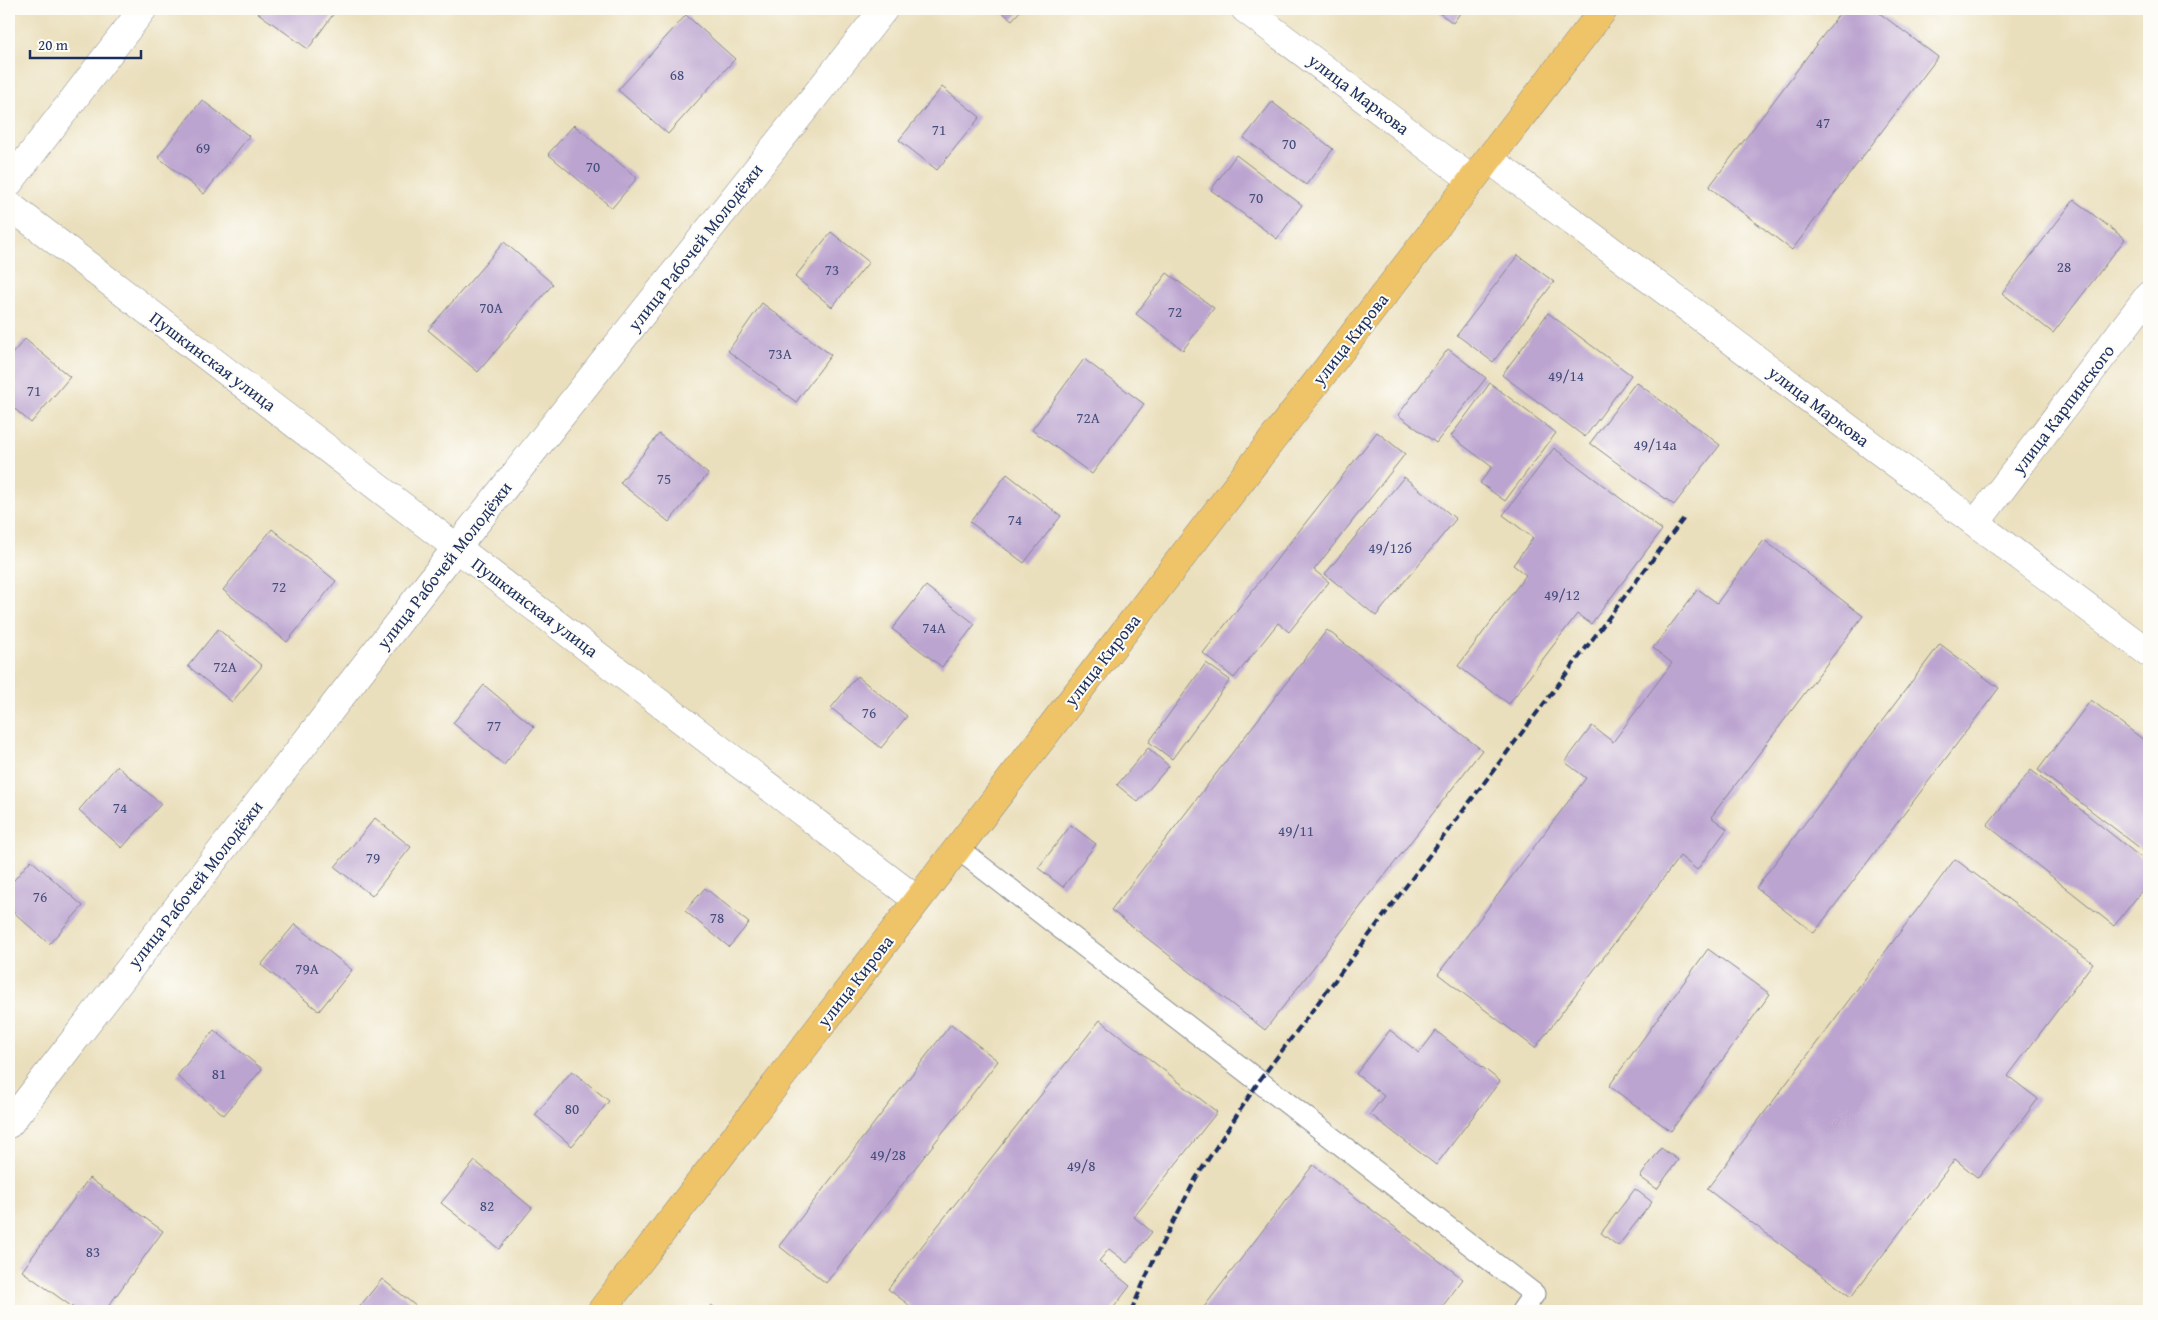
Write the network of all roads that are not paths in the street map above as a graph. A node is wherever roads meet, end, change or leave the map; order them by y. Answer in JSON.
{"nodes":[{"id":1,"x":143,"y":9,"type":"edge"},
{"id":2,"x":884,"y":9,"type":"edge"},
{"id":3,"x":1245,"y":9,"type":"edge"},
{"id":4,"x":1604,"y":9,"type":"edge"},
{"id":5,"x":1480,"y":169,"type":"junction"},
{"id":6,"x":9,"y":184,"type":"edge"},
{"id":7,"x":9,"y":205,"type":"edge"},
{"id":8,"x":2149,"y":295,"type":"edge"},
{"id":9,"x":1976,"y":523,"type":"junction"},
{"id":10,"x":457,"y":547,"type":"junction"},
{"id":11,"x":2149,"y":653,"type":"edge"},
{"id":12,"x":957,"y":848,"type":"junction"},
{"id":13,"x":918,"y":900,"type":"junction"},
{"id":14,"x":9,"y":1124,"type":"edge"},
{"id":15,"x":601,"y":1311,"type":"edge"},
{"id":16,"x":1522,"y":1311,"type":"edge"}],
"edges":[{"from":1,"to":6,"type":"street"},
{"from":2,"to":10,"type":"street","name":"улица Рабочей Молодёжи"},
{"from":3,"to":5,"type":"street","name":"улица Маркова"},
{"from":4,"to":5,"type":"main road","name":"улица Кирова"},
{"from":5,"to":9,"type":"street","name":"улица Маркова"},
{"from":5,"to":12,"type":"main road","name":"улица Кирова"},
{"from":7,"to":10,"type":"street","name":"Пушкинская улица"},
{"from":8,"to":9,"type":"street","name":"улица Карпинского"},
{"from":9,"to":11,"type":"street","name":"улица Маркова"},
{"from":10,"to":13,"type":"street","name":"Пушкинская улица"},
{"from":10,"to":14,"type":"street","name":"улица Рабочей Молодёжи"},
{"from":12,"to":13,"type":"main road","name":"улица Кирова"},
{"from":12,"to":16,"type":"lane"},
{"from":13,"to":15,"type":"main road","name":"улица Кирова"}]}
